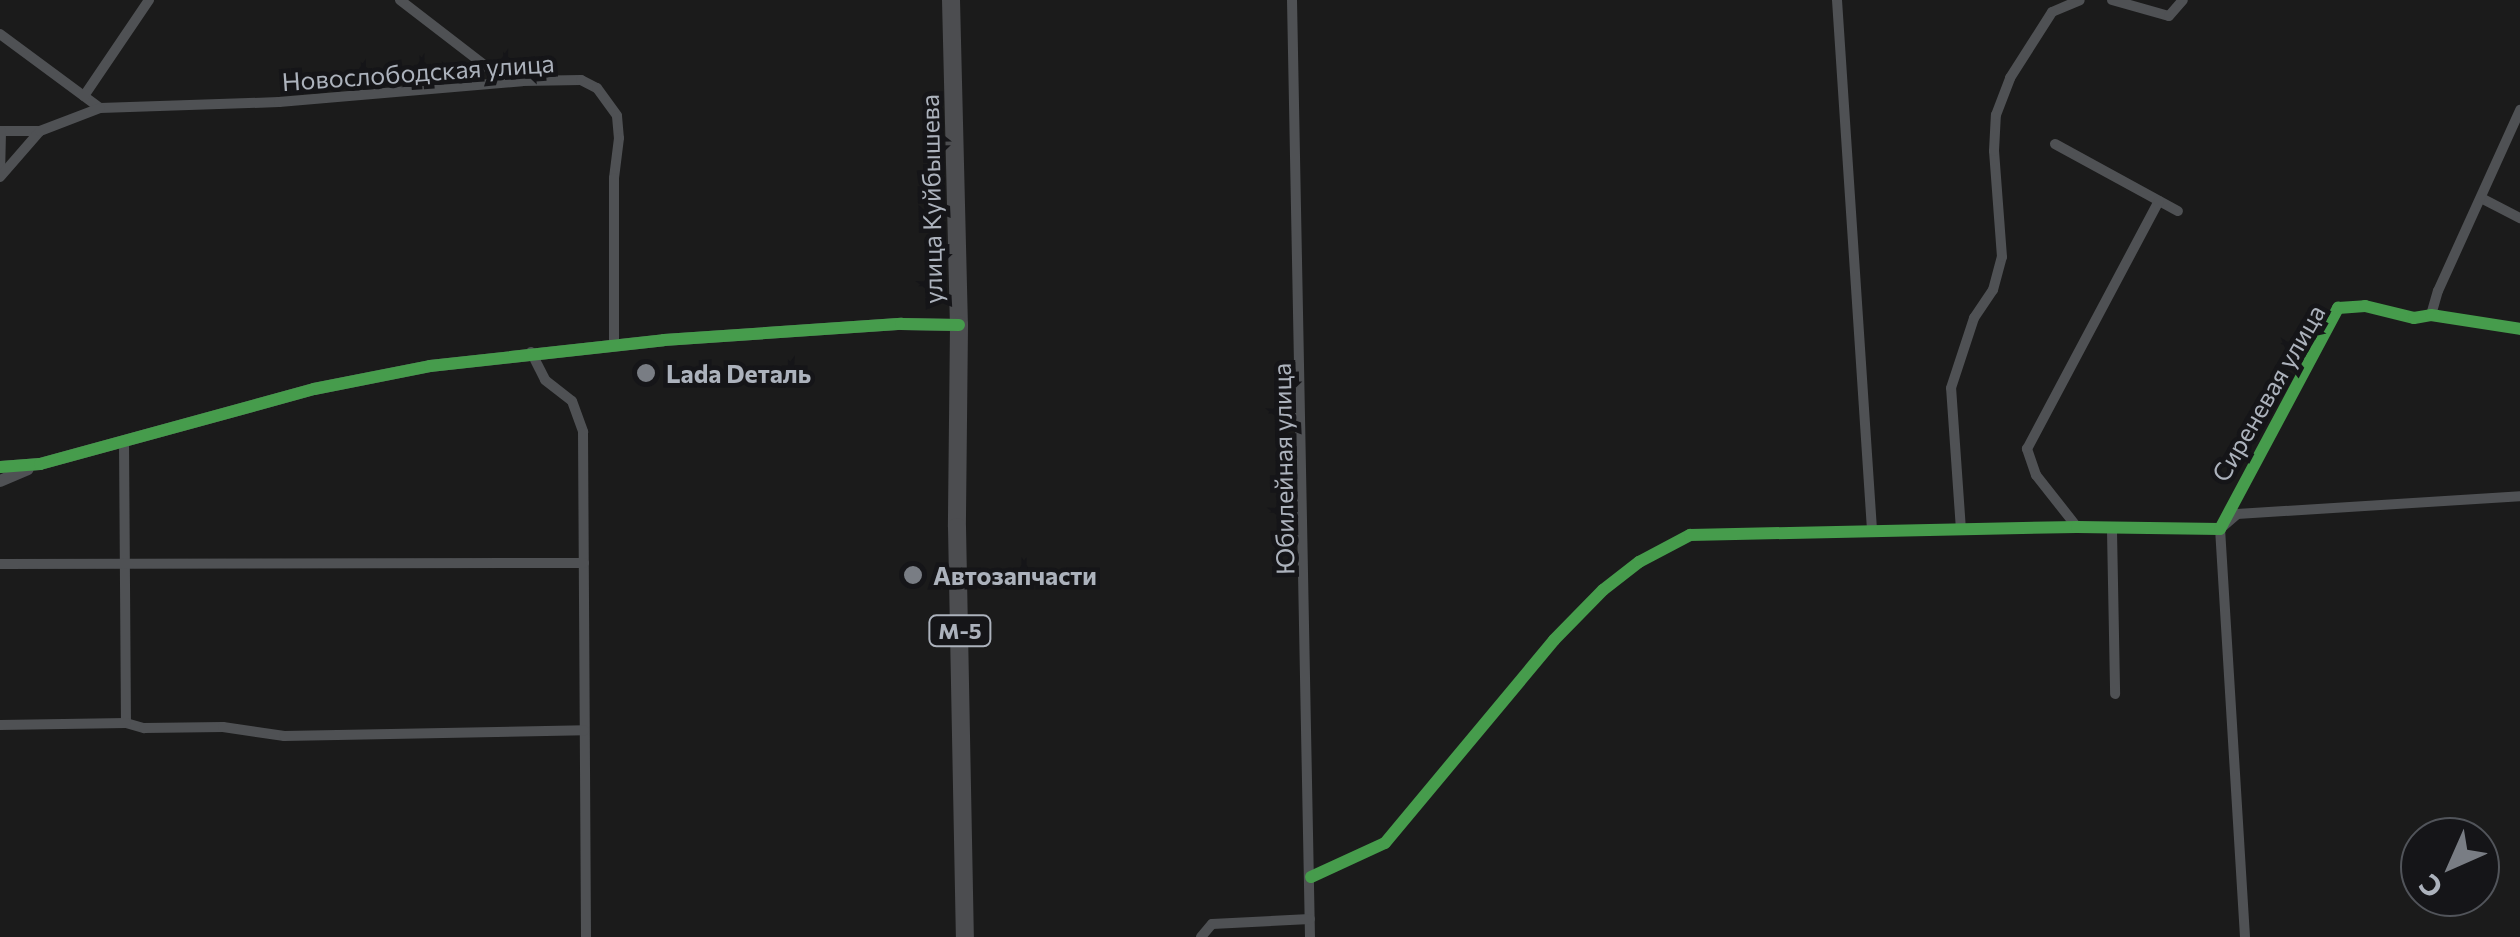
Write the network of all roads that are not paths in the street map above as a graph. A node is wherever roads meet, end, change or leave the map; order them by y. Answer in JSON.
{"nodes":[{"id":1,"x":149,"y":0,"type":"edge"},
{"id":2,"x":400,"y":0,"type":"edge"},
{"id":3,"x":951,"y":0,"type":"edge"},
{"id":4,"x":1292,"y":0,"type":"edge"},
{"id":5,"x":1837,"y":0,"type":"edge"},
{"id":6,"x":2080,"y":0,"type":"edge"},
{"id":7,"x":2112,"y":0,"type":"edge"},
{"id":8,"x":2182,"y":0,"type":"edge"},
{"id":9,"x":0,"y":34,"type":"edge"},
{"id":10,"x":522,"y":82,"type":"junction"},
{"id":11,"x":84,"y":96,"type":"junction"},
{"id":12,"x":100,"y":108,"type":"junction"},
{"id":13,"x":2520,"y":110,"type":"edge"},
{"id":14,"x":0,"y":131,"type":"edge"},
{"id":15,"x":40,"y":131,"type":"junction"},
{"id":16,"x":2054,"y":144,"type":"dead end"},
{"id":17,"x":0,"y":177,"type":"edge"},
{"id":18,"x":2484,"y":199,"type":"junction"},
{"id":19,"x":2159,"y":201,"type":"junction"},
{"id":20,"x":2178,"y":211,"type":"dead end"},
{"id":21,"x":2520,"y":218,"type":"edge"},
{"id":22,"x":2432,"y":315,"type":"junction"},
{"id":23,"x":959,"y":325,"type":"junction"},
{"id":24,"x":2520,"y":329,"type":"edge"},
{"id":25,"x":614,"y":344,"type":"junction"},
{"id":26,"x":530,"y":352,"type":"junction"},
{"id":27,"x":124,"y":441,"type":"junction"},
{"id":28,"x":40,"y":464,"type":"junction"},
{"id":29,"x":0,"y":467,"type":"edge"},
{"id":30,"x":0,"y":481,"type":"edge"},
{"id":31,"x":2520,"y":496,"type":"edge"},
{"id":32,"x":2077,"y":527,"type":"junction"},
{"id":33,"x":2220,"y":529,"type":"junction"},
{"id":34,"x":1872,"y":530,"type":"junction"},
{"id":35,"x":1962,"y":530,"type":"junction"},
{"id":36,"x":2112,"y":531,"type":"junction"},
{"id":37,"x":125,"y":563,"type":"junction"},
{"id":38,"x":584,"y":563,"type":"junction"},
{"id":39,"x":0,"y":564,"type":"edge"},
{"id":40,"x":2115,"y":694,"type":"dead end"},
{"id":41,"x":126,"y":722,"type":"junction"},
{"id":42,"x":0,"y":725,"type":"edge"},
{"id":43,"x":584,"y":730,"type":"junction"},
{"id":44,"x":1312,"y":878,"type":"junction"},
{"id":45,"x":1310,"y":919,"type":"junction"},
{"id":46,"x":586,"y":937,"type":"edge"},
{"id":47,"x":965,"y":937,"type":"edge"},
{"id":48,"x":1201,"y":937,"type":"edge"},
{"id":49,"x":1310,"y":937,"type":"edge"},
{"id":50,"x":2244,"y":937,"type":"edge"}],
"edges":[{"from":1,"to":11,"type":"street"},
{"from":2,"to":10,"type":"street"},
{"from":3,"to":23,"type":"highway","name":"улица Куйбышева","number":"М-5"},
{"from":4,"to":44,"type":"street","name":"Юбилейная улица"},
{"from":5,"to":34,"type":"street"},
{"from":6,"to":35,"type":"street"},
{"from":7,"to":8,"type":"street"},
{"from":9,"to":11,"type":"street"},
{"from":10,"to":12,"type":"street","name":"Новослободская улица"},
{"from":10,"to":25,"type":"street","name":"Новослободская улица"},
{"from":11,"to":12,"type":"street"},
{"from":12,"to":15,"type":"street","name":"Новослободская улица"},
{"from":13,"to":18,"type":"street"},
{"from":14,"to":15,"type":"street"},
{"from":14,"to":17,"type":"street"},
{"from":15,"to":17,"type":"street"},
{"from":16,"to":19,"type":"street"},
{"from":18,"to":21,"type":"street"},
{"from":18,"to":22,"type":"street"},
{"from":19,"to":20,"type":"street"},
{"from":19,"to":32,"type":"street"},
{"from":22,"to":24,"type":"street"},
{"from":22,"to":33,"type":"street","name":"Сиреневая улица"},
{"from":23,"to":25,"type":"street"},
{"from":23,"to":47,"type":"highway","name":"улица Куйбышева","number":"М-5"},
{"from":25,"to":26,"type":"street"},
{"from":26,"to":27,"type":"street"},
{"from":26,"to":38,"type":"street"},
{"from":27,"to":28,"type":"street"},
{"from":27,"to":37,"type":"street"},
{"from":28,"to":29,"type":"street"},
{"from":28,"to":30,"type":"street"},
{"from":31,"to":33,"type":"street","name":"Сиреневая улица"},
{"from":32,"to":35,"type":"street"},
{"from":32,"to":36,"type":"street"},
{"from":33,"to":36,"type":"street"},
{"from":33,"to":50,"type":"street"},
{"from":34,"to":35,"type":"street"},
{"from":34,"to":44,"type":"street"},
{"from":36,"to":40,"type":"street"},
{"from":37,"to":38,"type":"street"},
{"from":37,"to":39,"type":"street"},
{"from":37,"to":41,"type":"street"},
{"from":38,"to":43,"type":"street"},
{"from":41,"to":42,"type":"street"},
{"from":41,"to":43,"type":"street"},
{"from":43,"to":46,"type":"street"},
{"from":44,"to":45,"type":"street","name":"Юбилейная улица"},
{"from":45,"to":48,"type":"street"},
{"from":45,"to":49,"type":"street","name":"Юбилейная улица"}]}
